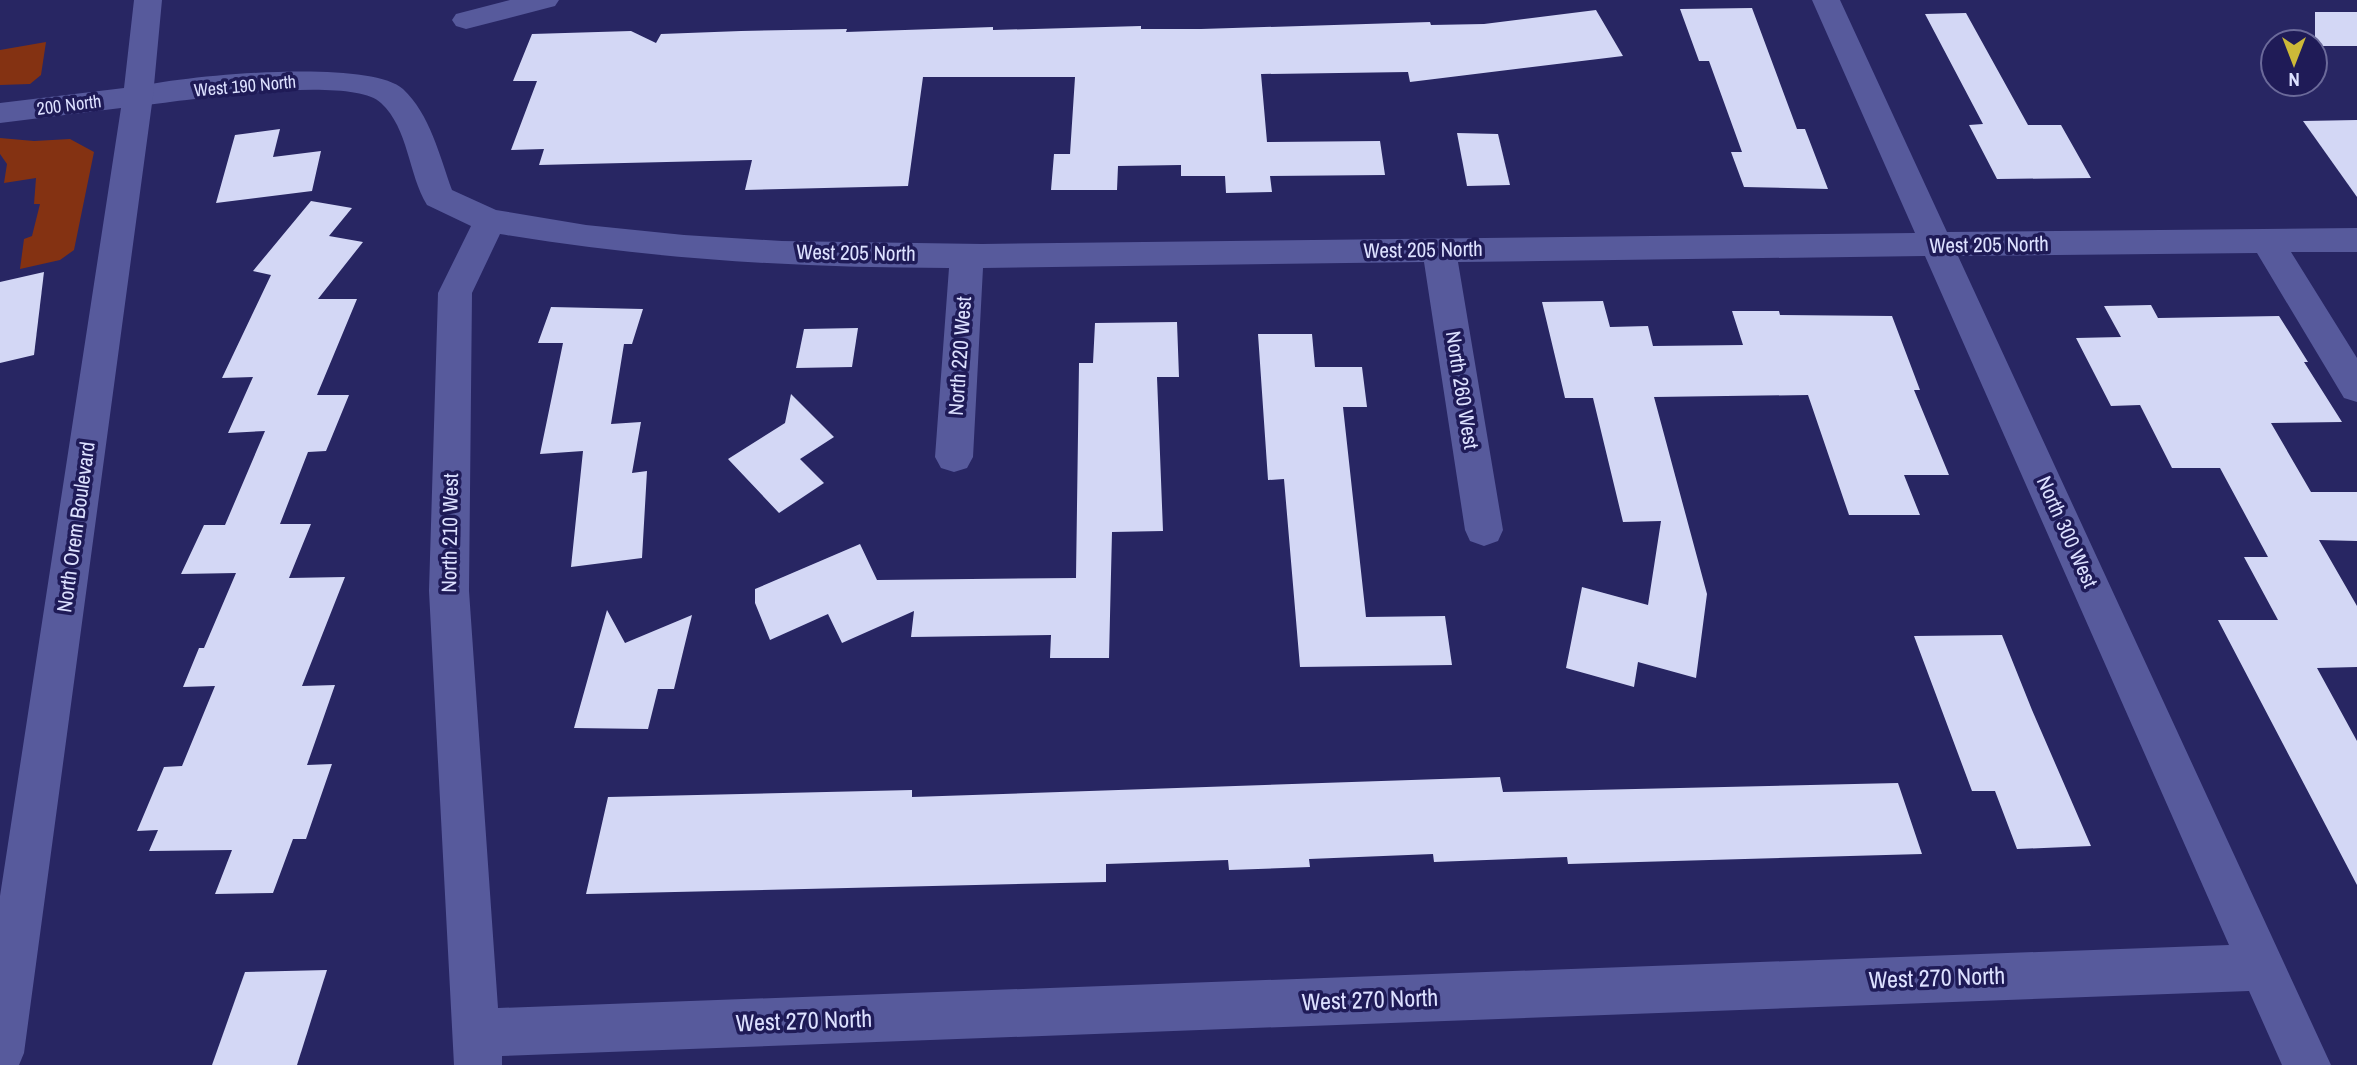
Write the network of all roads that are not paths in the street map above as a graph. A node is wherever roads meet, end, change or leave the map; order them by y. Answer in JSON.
{"nodes":[{"id":1,"x":148,"y":0,"type":"edge"},
{"id":2,"x":545,"y":0,"type":"edge"},
{"id":3,"x":1826,"y":0,"type":"edge"},
{"id":4,"x":466,"y":20,"type":"dead end"},
{"id":5,"x":138,"y":96,"type":"junction"},
{"id":6,"x":0,"y":113,"type":"edge"},
{"id":7,"x":490,"y":221,"type":"junction"},
{"id":8,"x":2357,"y":240,"type":"edge"},
{"id":9,"x":2267,"y":241,"type":"junction"},
{"id":10,"x":1937,"y":246,"type":"junction"},
{"id":11,"x":1440,"y":250,"type":"junction"},
{"id":12,"x":967,"y":256,"type":"junction"},
{"id":13,"x":2357,"y":388,"type":"edge"},
{"id":14,"x":954,"y":457,"type":"dead end"},
{"id":15,"x":1484,"y":530,"type":"dead end"},
{"id":16,"x":2263,"y":967,"type":"junction"},
{"id":17,"x":477,"y":1049,"type":"edge"},
{"id":18,"x":0,"y":1054,"type":"edge"},
{"id":19,"x":2307,"y":1065,"type":"edge"}],
"edges":[{"from":1,"to":5,"type":"street","name":"North Orem Boulevard"},
{"from":2,"to":4,"type":"street"},
{"from":3,"to":10,"type":"street","name":"North 300 West"},
{"from":5,"to":6,"type":"street","name":"200 North"},
{"from":5,"to":7,"type":"street","name":"West 190 North"},
{"from":5,"to":18,"type":"street","name":"North Orem Boulevard"},
{"from":7,"to":12,"type":"street","name":"West 205 North"},
{"from":7,"to":17,"type":"street","name":"North 210 West"},
{"from":8,"to":9,"type":"street","name":"West 205 North"},
{"from":9,"to":10,"type":"street","name":"West 205 North"},
{"from":9,"to":13,"type":"street"},
{"from":10,"to":11,"type":"street","name":"West 205 North"},
{"from":10,"to":16,"type":"street","name":"North 300 West"},
{"from":11,"to":12,"type":"street","name":"West 205 North"},
{"from":11,"to":15,"type":"street","name":"North 260 West"},
{"from":12,"to":14,"type":"street","name":"North 220 West"},
{"from":16,"to":17,"type":"street","name":"West 270 North"},
{"from":16,"to":19,"type":"street","name":"North 300 West"}]}
